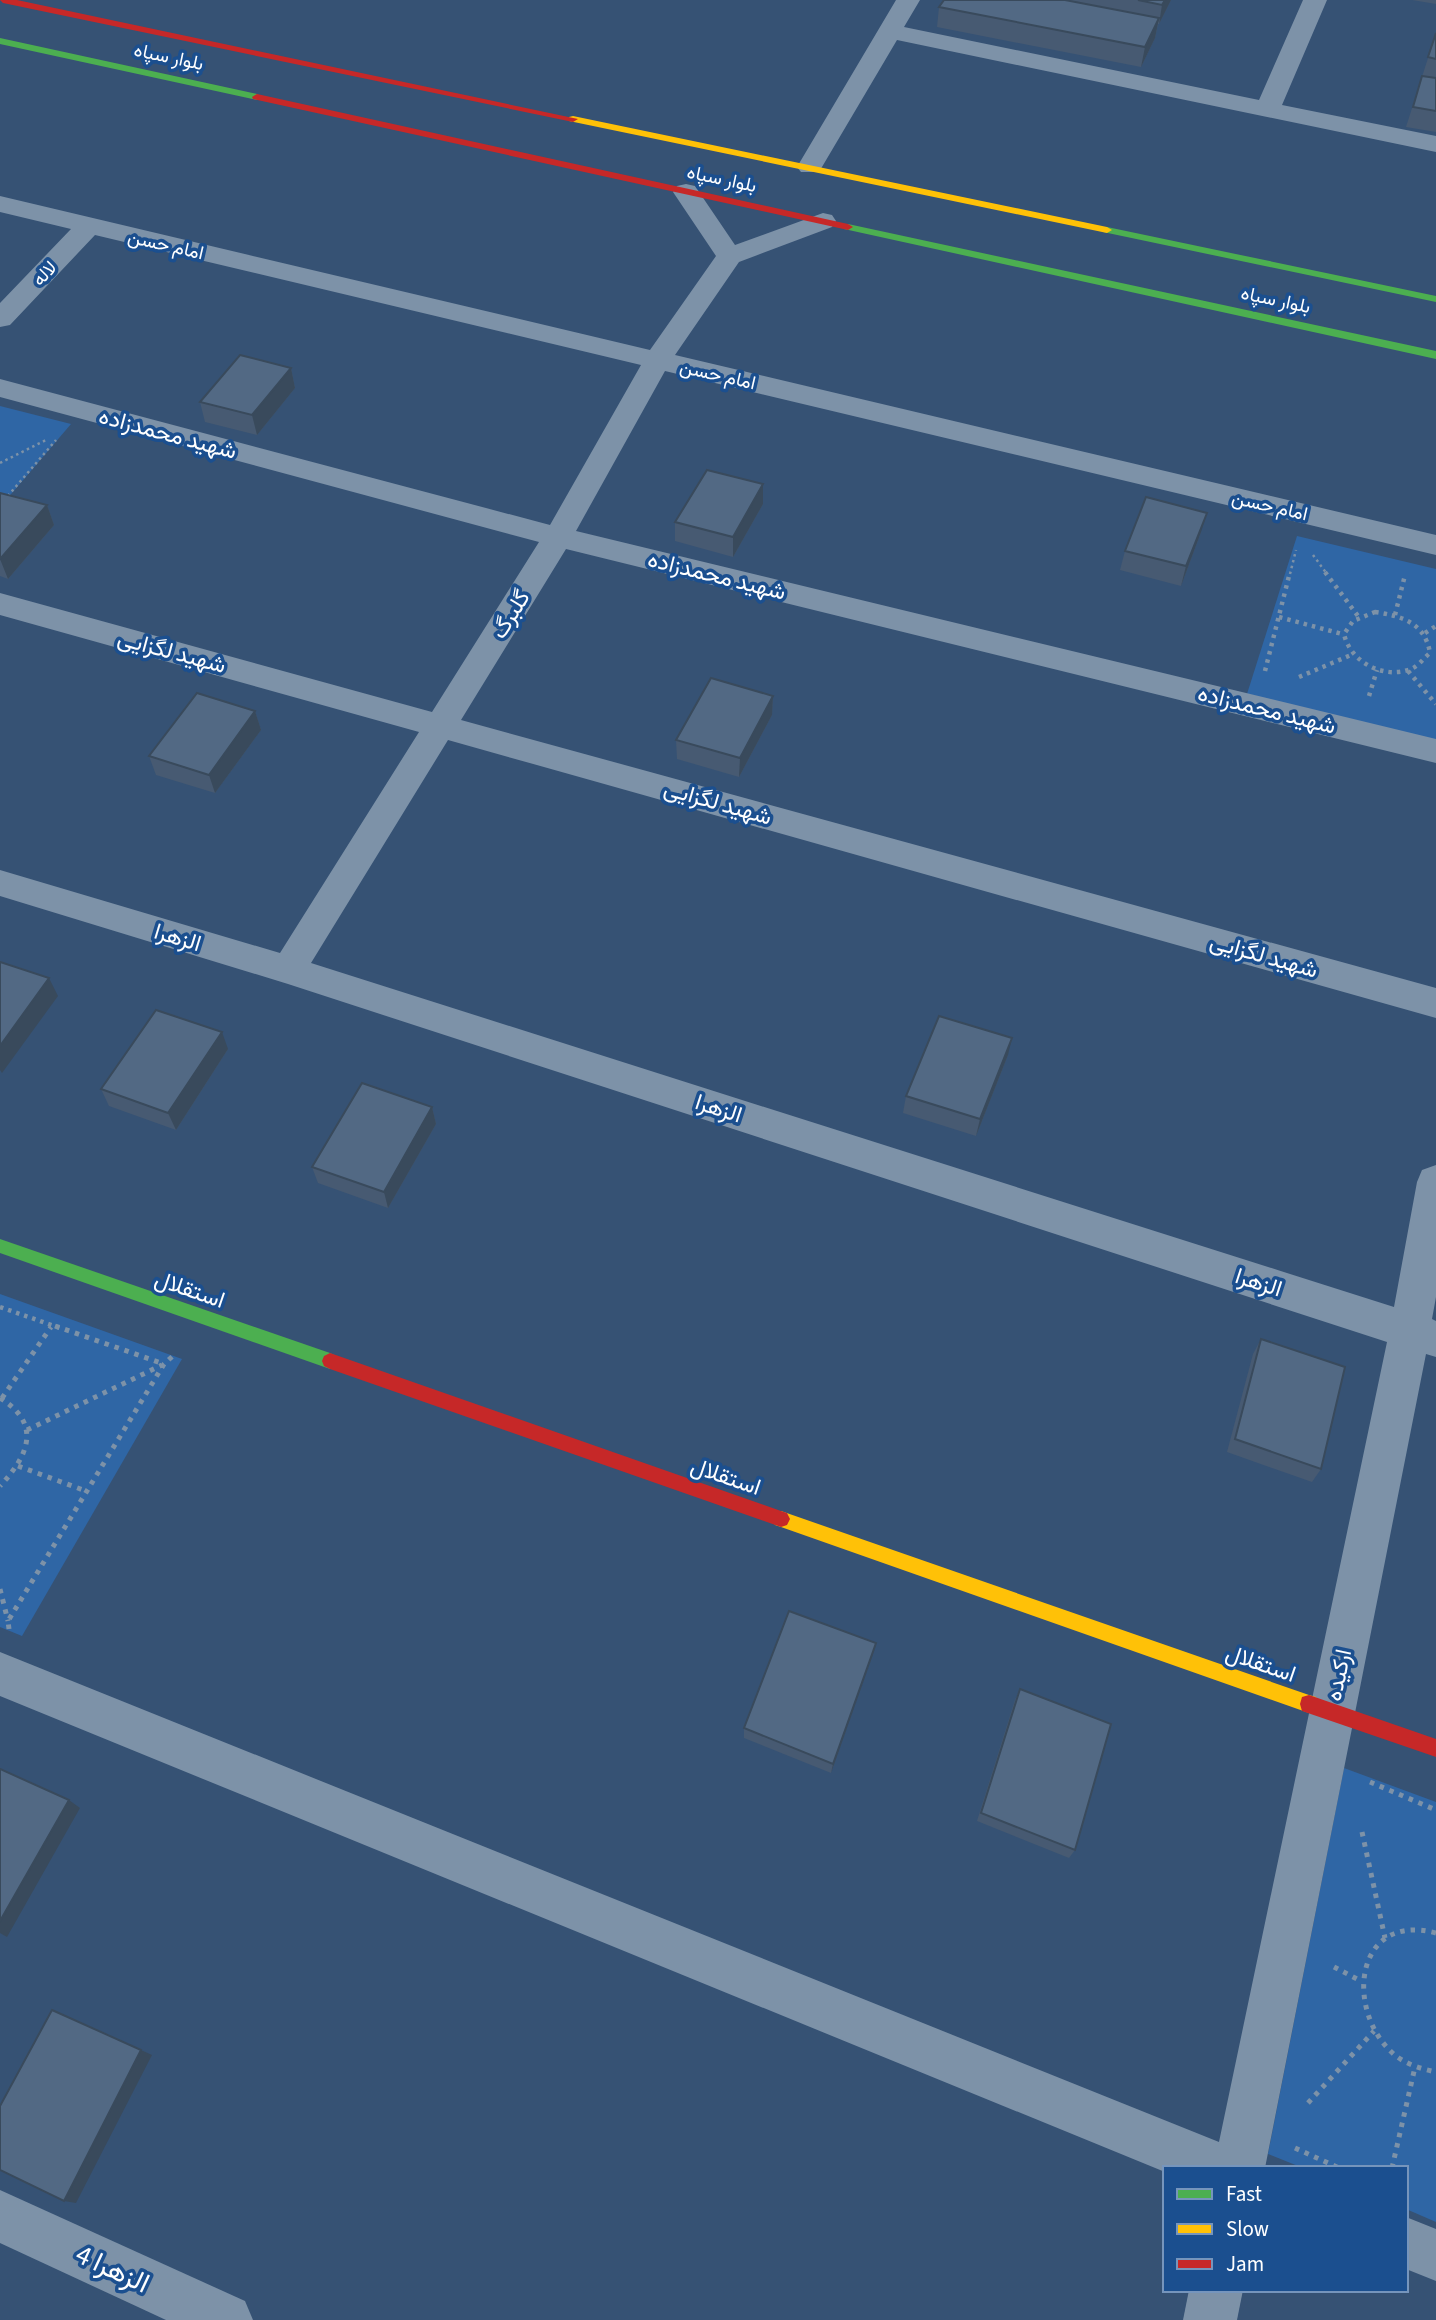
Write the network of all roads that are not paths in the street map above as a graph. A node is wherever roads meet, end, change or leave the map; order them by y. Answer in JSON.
{"nodes":[{"id":1,"x":3,"y":0,"type":"edge"},
{"id":2,"x":908,"y":0,"type":"edge"},
{"id":3,"x":1315,"y":0,"type":"edge"},
{"id":4,"x":890,"y":31,"type":"junction"},
{"id":5,"x":0,"y":41,"type":"edge"},
{"id":6,"x":1269,"y":109,"type":"junction"},
{"id":7,"x":1436,"y":144,"type":"edge"},
{"id":8,"x":810,"y":167,"type":"junction"},
{"id":9,"x":686,"y":192,"type":"junction"},
{"id":10,"x":0,"y":204,"type":"edge"},
{"id":11,"x":822,"y":221,"type":"junction"},
{"id":12,"x":89,"y":226,"type":"junction"},
{"id":13,"x":729,"y":256,"type":"junction"},
{"id":14,"x":1436,"y":299,"type":"edge"},
{"id":15,"x":0,"y":319,"type":"edge"},
{"id":16,"x":1436,"y":355,"type":"edge"},
{"id":17,"x":658,"y":359,"type":"junction"},
{"id":18,"x":0,"y":388,"type":"edge"},
{"id":19,"x":558,"y":537,"type":"junction"},
{"id":20,"x":1436,"y":545,"type":"edge"},
{"id":21,"x":0,"y":604,"type":"edge"},
{"id":22,"x":441,"y":725,"type":"junction"},
{"id":23,"x":1436,"y":751,"type":"edge"},
{"id":24,"x":0,"y":883,"type":"edge"},
{"id":25,"x":288,"y":970,"type":"junction"},
{"id":26,"x":1436,"y":1003,"type":"edge"},
{"id":27,"x":1436,"y":1182,"type":"edge"},
{"id":28,"x":0,"y":1246,"type":"edge"},
{"id":29,"x":1423,"y":1335,"type":"edge"},
{"id":30,"x":6,"y":1676,"type":"edge"},
{"id":31,"x":1331,"y":1712,"type":"junction"},
{"id":32,"x":1436,"y":1748,"type":"edge"},
{"id":33,"x":1213,"y":2166,"type":"edge"},
{"id":34,"x":1239,"y":2166,"type":"edge"},
{"id":35,"x":0,"y":2216,"type":"edge"},
{"id":36,"x":1408,"y":2244,"type":"edge"},
{"id":37,"x":1436,"y":2255,"type":"edge"},
{"id":38,"x":1216,"y":2292,"type":"edge"},
{"id":39,"x":226,"y":2320,"type":"edge"},
{"id":40,"x":1210,"y":2320,"type":"edge"}],
"edges":[{"from":1,"to":8,"type":"main road","name":"بلوار سپاه"},
{"from":2,"to":4,"type":"street"},
{"from":3,"to":6,"type":"street"},
{"from":4,"to":6,"type":"street"},
{"from":4,"to":8,"type":"street"},
{"from":5,"to":9,"type":"main road","name":"بلوار سپاه"},
{"from":6,"to":7,"type":"street"},
{"from":8,"to":14,"type":"main road","name":"بلوار سپاه"},
{"from":9,"to":11,"type":"main road","name":"بلوار سپاه"},
{"from":9,"to":13,"type":"street"},
{"from":10,"to":12,"type":"street","name":"امام حسن"},
{"from":11,"to":13,"type":"street"},
{"from":11,"to":16,"type":"main road","name":"بلوار سپاه"},
{"from":12,"to":15,"type":"street","name":"لاله"},
{"from":12,"to":17,"type":"street","name":"امام حسن"},
{"from":13,"to":17,"type":"street","name":"گلبرگ"},
{"from":17,"to":19,"type":"street","name":"گلبرگ"},
{"from":17,"to":20,"type":"street","name":"امام حسن"},
{"from":18,"to":19,"type":"street","name":"شهید محمدزاده"},
{"from":19,"to":22,"type":"street","name":"گلبرگ"},
{"from":19,"to":23,"type":"street","name":"شهید محمدزاده"},
{"from":21,"to":22,"type":"street","name":"شهید لگزایی"},
{"from":22,"to":25,"type":"street","name":"گلبرگ"},
{"from":22,"to":26,"type":"street","name":"شهید لگزایی"},
{"from":24,"to":25,"type":"street","name":"الزهرا"},
{"from":25,"to":29,"type":"street","name":"الزهرا"},
{"from":27,"to":29,"type":"street","name":"ارکیده"},
{"from":28,"to":31,"type":"main road","name":"استقلال"},
{"from":29,"to":31,"type":"street","name":"ارکیده"},
{"from":30,"to":33,"type":"street"},
{"from":31,"to":32,"type":"main road","name":"استقلال"},
{"from":31,"to":34,"type":"street","name":"ارکیده"},
{"from":35,"to":39,"type":"street","name":"الزهرا 4"},
{"from":36,"to":37,"type":"street"},
{"from":38,"to":40,"type":"street"}]}
